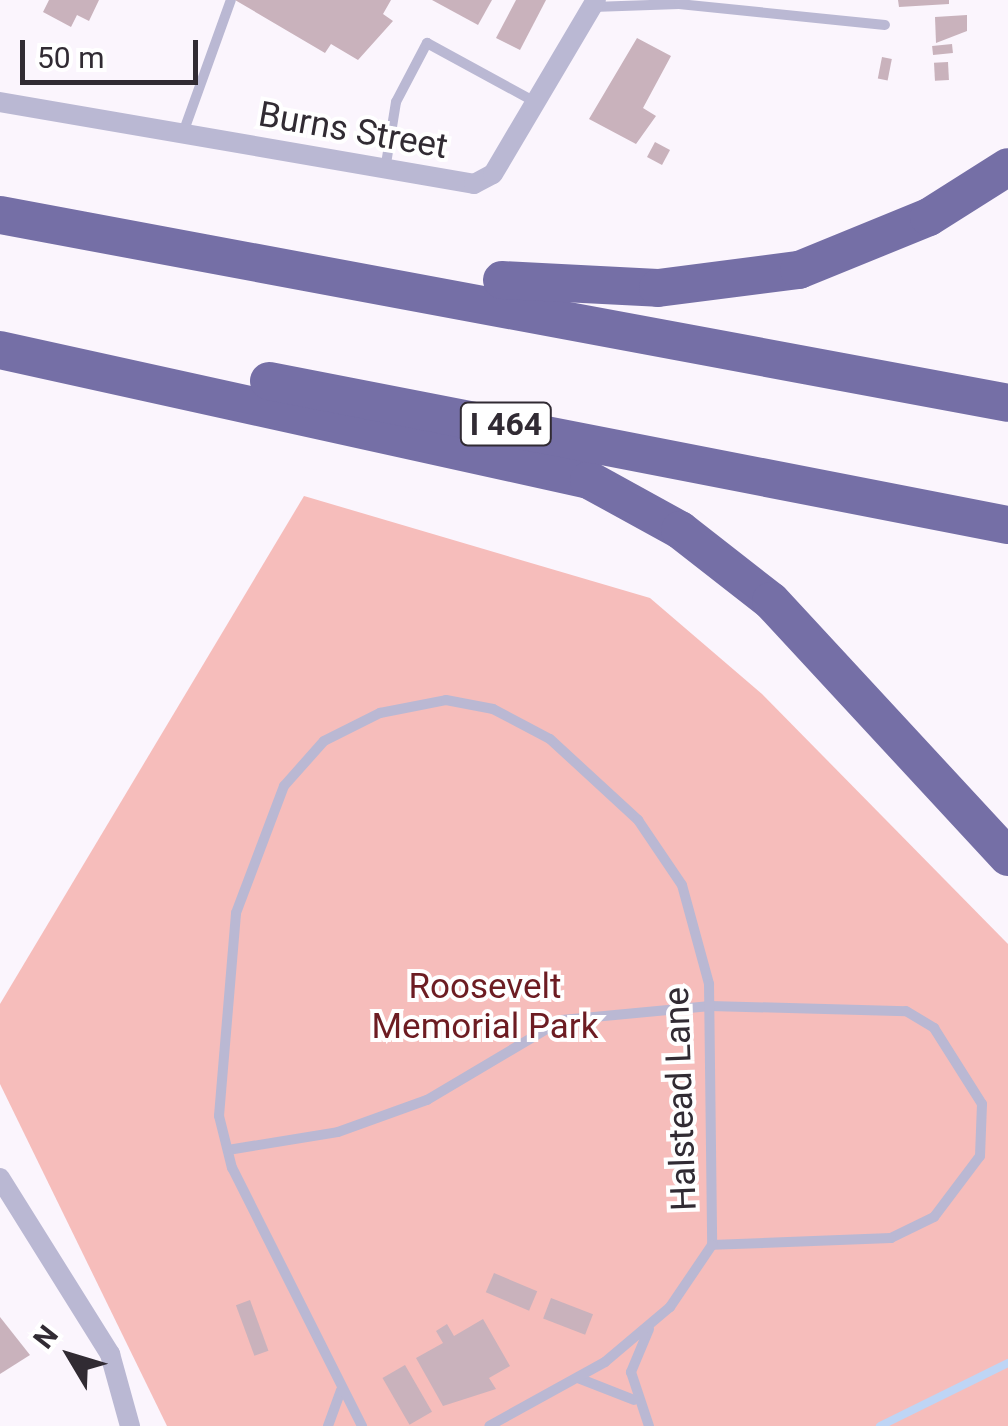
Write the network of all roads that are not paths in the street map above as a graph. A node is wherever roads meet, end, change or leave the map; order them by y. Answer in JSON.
{"nodes":[{"id":1,"x":230,"y":0,"type":"edge"},
{"id":2,"x":594,"y":4,"type":"edge"},
{"id":3,"x":885,"y":25,"type":"dead end"},
{"id":4,"x":0,"y":102,"type":"edge"},
{"id":5,"x":536,"y":102,"type":"junction"},
{"id":6,"x":184,"y":133,"type":"junction"},
{"id":7,"x":1008,"y":167,"type":"edge"},
{"id":8,"x":384,"y":171,"type":"junction"},
{"id":9,"x":0,"y":216,"type":"edge"},
{"id":10,"x":138,"y":238,"type":"junction"},
{"id":11,"x":0,"y":342,"type":"edge"},
{"id":12,"x":0,"y":350,"type":"edge"},
{"id":13,"x":1008,"y":403,"type":"edge"},
{"id":14,"x":1008,"y":525,"type":"edge"},
{"id":15,"x":1008,"y":856,"type":"edge"},
{"id":16,"x":710,"y":1006,"type":"junction"},
{"id":17,"x":228,"y":1150,"type":"junction"},
{"id":18,"x":0,"y":1178,"type":"edge"},
{"id":19,"x":712,"y":1244,"type":"junction"},
{"id":20,"x":651,"y":1323,"type":"junction"},
{"id":21,"x":577,"y":1377,"type":"junction"},
{"id":22,"x":341,"y":1390,"type":"junction"},
{"id":23,"x":634,"y":1400,"type":"junction"},
{"id":24,"x":130,"y":1426,"type":"edge"},
{"id":25,"x":328,"y":1426,"type":"edge"},
{"id":26,"x":362,"y":1426,"type":"edge"},
{"id":27,"x":489,"y":1426,"type":"edge"},
{"id":28,"x":649,"y":1426,"type":"edge"}],
"edges":[{"from":1,"to":6,"type":"lane"},
{"from":2,"to":3,"type":"lane"},
{"from":2,"to":5,"type":"street","name":"Burns Street"},
{"from":4,"to":6,"type":"street","name":"Burns Street"},
{"from":5,"to":8,"type":"street","name":"Burns Street"},
{"from":5,"to":8,"type":"lane"},
{"from":6,"to":8,"type":"street","name":"Burns Street"},
{"from":7,"to":10,"type":"highway"},
{"from":9,"to":10,"type":"highway"},
{"from":10,"to":13,"type":"highway"},
{"from":11,"to":14,"type":"highway","number":"I 464"},
{"from":12,"to":15,"type":"highway"},
{"from":16,"to":17,"type":"lane"},
{"from":16,"to":17,"type":"lane","name":"Halstead Lane"},
{"from":16,"to":19,"type":"lane","name":"Halstead Lane"},
{"from":16,"to":19,"type":"lane"},
{"from":17,"to":22,"type":"lane","name":"Halstead Lane"},
{"from":18,"to":24,"type":"street"},
{"from":19,"to":20,"type":"lane","name":"Halstead Lane"},
{"from":20,"to":21,"type":"lane","name":"Halstead Lane"},
{"from":20,"to":23,"type":"lane"},
{"from":21,"to":23,"type":"lane"},
{"from":21,"to":27,"type":"lane","name":"Halstead Lane"},
{"from":22,"to":25,"type":"lane"},
{"from":22,"to":26,"type":"lane","name":"Halstead Lane"},
{"from":23,"to":28,"type":"lane"}]}
